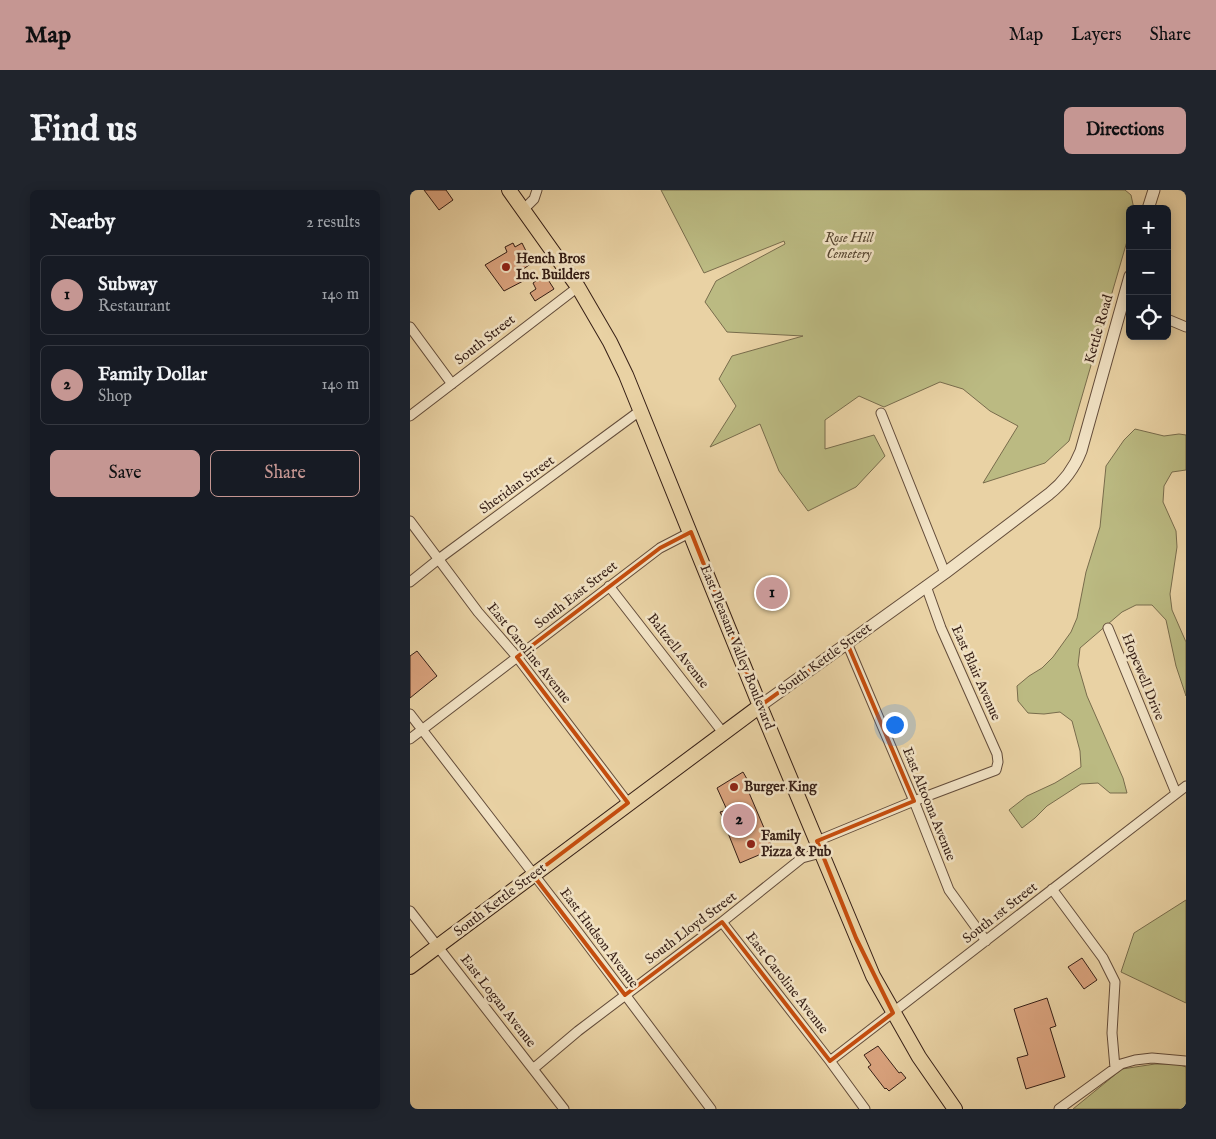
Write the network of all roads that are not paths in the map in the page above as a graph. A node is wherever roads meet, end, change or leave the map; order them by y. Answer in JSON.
{"nodes":[{"id":1,"x":509,"y":190,"type":"edge"},
{"id":2,"x":537,"y":190,"type":"edge"},
{"id":3,"x":1154,"y":190,"type":"edge"},
{"id":4,"x":1149,"y":205,"type":"edge"},
{"id":5,"x":523,"y":210,"type":"junction"},
{"id":6,"x":578,"y":287,"type":"junction"},
{"id":7,"x":1126,"y":303,"type":"edge"},
{"id":8,"x":1171,"y":320,"type":"edge"},
{"id":9,"x":1186,"y":326,"type":"edge"},
{"id":10,"x":410,"y":327,"type":"edge"},
{"id":11,"x":452,"y":384,"type":"junction"},
{"id":12,"x":1098,"y":389,"type":"joint"},
{"id":13,"x":641,"y":410,"type":"junction"},
{"id":14,"x":881,"y":413,"type":"dead end"},
{"id":15,"x":410,"y":416,"type":"edge"},
{"id":16,"x":410,"y":520,"type":"edge"},
{"id":17,"x":691,"y":532,"type":"junction"},
{"id":18,"x":440,"y":558,"type":"junction"},
{"id":19,"x":944,"y":573,"type":"junction"},
{"id":20,"x":410,"y":582,"type":"edge"},
{"id":21,"x":609,"y":586,"type":"junction"},
{"id":22,"x":926,"y":586,"type":"junction"},
{"id":23,"x":1108,"y":628,"type":"dead end"},
{"id":24,"x":847,"y":643,"type":"junction"},
{"id":25,"x":517,"y":657,"type":"junction"},
{"id":26,"x":760,"y":706,"type":"junction"},
{"id":27,"x":410,"y":714,"type":"edge"},
{"id":28,"x":422,"y":730,"type":"junction"},
{"id":29,"x":724,"y":734,"type":"junction"},
{"id":30,"x":410,"y":739,"type":"edge"},
{"id":31,"x":996,"y":770,"type":"joint"},
{"id":32,"x":1186,"y":786,"type":"edge"},
{"id":33,"x":1176,"y":793,"type":"junction"},
{"id":34,"x":914,"y":800,"type":"junction"},
{"id":35,"x":628,"y":803,"type":"junction"},
{"id":36,"x":819,"y":847,"type":"junction"},
{"id":37,"x":533,"y":875,"type":"junction"},
{"id":38,"x":1052,"y":889,"type":"junction"},
{"id":39,"x":410,"y":911,"type":"edge"},
{"id":40,"x":722,"y":922,"type":"junction"},
{"id":41,"x":986,"y":941,"type":"junction"},
{"id":42,"x":438,"y":946,"type":"junction"},
{"id":43,"x":410,"y":967,"type":"edge"},
{"id":44,"x":625,"y":994,"type":"junction"},
{"id":45,"x":893,"y":1013,"type":"junction"},
{"id":46,"x":830,"y":1061,"type":"junction"},
{"id":47,"x":1186,"y":1061,"type":"edge"},
{"id":48,"x":1115,"y":1068,"type":"junction"},
{"id":49,"x":533,"y":1069,"type":"junction"},
{"id":50,"x":564,"y":1109,"type":"edge"},
{"id":51,"x":711,"y":1109,"type":"edge"},
{"id":52,"x":865,"y":1109,"type":"edge"},
{"id":53,"x":955,"y":1109,"type":"edge"},
{"id":54,"x":1059,"y":1109,"type":"edge"}],
"edges":[{"from":1,"to":5,"type":"main road","name":"East Pleasant Valley Boulevard"},
{"from":2,"to":5,"type":"street"},
{"from":3,"to":4,"type":"street"},
{"from":5,"to":6,"type":"main road","name":"East Pleasant Valley Boulevard"},
{"from":6,"to":11,"type":"street","name":"South Street"},
{"from":6,"to":13,"type":"main road","name":"East Pleasant Valley Boulevard"},
{"from":7,"to":12,"type":"street","name":"Kettle Road"},
{"from":8,"to":9,"type":"street"},
{"from":10,"to":11,"type":"street"},
{"from":11,"to":15,"type":"street","name":"South Street"},
{"from":12,"to":19,"type":"street","name":"South Kettle Street"},
{"from":13,"to":17,"type":"main road","name":"East Pleasant Valley Boulevard"},
{"from":13,"to":18,"type":"street","name":"Sheridan Street"},
{"from":14,"to":19,"type":"street"},
{"from":16,"to":18,"type":"street","name":"East Caroline Avenue"},
{"from":17,"to":21,"type":"street","name":"South East Street"},
{"from":17,"to":26,"type":"main road","name":"East Pleasant Valley Boulevard"},
{"from":18,"to":20,"type":"street","name":"Sheridan Street"},
{"from":18,"to":25,"type":"street","name":"East Caroline Avenue"},
{"from":19,"to":22,"type":"street","name":"South Kettle Street"},
{"from":21,"to":25,"type":"street","name":"South East Street"},
{"from":21,"to":29,"type":"street","name":"Baltzell Avenue"},
{"from":22,"to":24,"type":"street","name":"South Kettle Street"},
{"from":22,"to":31,"type":"street","name":"East Blair Avenue"},
{"from":23,"to":33,"type":"street","name":"Hopewell Drive"},
{"from":24,"to":26,"type":"street","name":"South Kettle Street"},
{"from":24,"to":34,"type":"street","name":"East Altoona Avenue"},
{"from":25,"to":28,"type":"street","name":"South East Street"},
{"from":25,"to":35,"type":"street","name":"East Caroline Avenue"},
{"from":26,"to":29,"type":"main road","name":"South Kettle Street"},
{"from":26,"to":36,"type":"main road","name":"East Pleasant Valley Boulevard"},
{"from":27,"to":28,"type":"street","name":"East Hudson Avenue"},
{"from":28,"to":30,"type":"street","name":"South East Street"},
{"from":28,"to":37,"type":"street","name":"East Hudson Avenue"},
{"from":29,"to":35,"type":"main road","name":"South Kettle Street"},
{"from":31,"to":34,"type":"street","name":"South Lloyd Street"},
{"from":32,"to":33,"type":"street","name":"South 1st Street"},
{"from":33,"to":38,"type":"street","name":"South 1st Street"},
{"from":34,"to":36,"type":"street","name":"South Lloyd Street"},
{"from":34,"to":41,"type":"street","name":"East Altoona Avenue"},
{"from":35,"to":37,"type":"main road","name":"South Kettle Street"},
{"from":36,"to":40,"type":"street","name":"South Lloyd Street"},
{"from":36,"to":45,"type":"main road","name":"East Pleasant Valley Boulevard"},
{"from":37,"to":42,"type":"main road","name":"South Kettle Street"},
{"from":37,"to":44,"type":"street","name":"East Hudson Avenue"},
{"from":38,"to":41,"type":"street","name":"South 1st Street"},
{"from":38,"to":48,"type":"street"},
{"from":39,"to":42,"type":"street","name":"East Logan Avenue"},
{"from":40,"to":44,"type":"street","name":"South Lloyd Street"},
{"from":40,"to":46,"type":"street","name":"East Caroline Avenue"},
{"from":41,"to":45,"type":"street","name":"South 1st Street"},
{"from":42,"to":43,"type":"main road","name":"South Kettle Street"},
{"from":42,"to":49,"type":"street","name":"East Logan Avenue"},
{"from":44,"to":49,"type":"street","name":"South Lloyd Street"},
{"from":44,"to":51,"type":"street","name":"East Hudson Avenue"},
{"from":45,"to":46,"type":"street","name":"South 1st Street"},
{"from":45,"to":53,"type":"main road","name":"East Pleasant Valley Boulevard"},
{"from":46,"to":52,"type":"street","name":"East Caroline Avenue"},
{"from":47,"to":48,"type":"street"},
{"from":48,"to":54,"type":"street"},
{"from":49,"to":50,"type":"street","name":"East Logan Avenue"}]}
